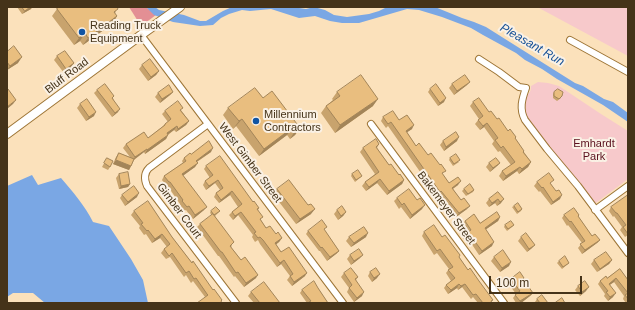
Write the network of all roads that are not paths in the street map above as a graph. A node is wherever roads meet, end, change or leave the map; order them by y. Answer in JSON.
{"nodes":[{"id":1,"x":180,"y":7,"type":"edge"},
{"id":2,"x":141,"y":35,"type":"junction"},
{"id":3,"x":570,"y":40,"type":"dead end"},
{"id":4,"x":479,"y":59,"type":"dead end"},
{"id":5,"x":628,"y":72,"type":"edge"},
{"id":6,"x":208,"y":124,"type":"junction"},
{"id":7,"x":371,"y":124,"type":"dead end"},
{"id":8,"x":7,"y":134,"type":"edge"},
{"id":9,"x":628,"y":186,"type":"edge"},
{"id":10,"x":595,"y":210,"type":"junction"},
{"id":11,"x":628,"y":254,"type":"edge"},
{"id":12,"x":236,"y":303,"type":"edge"},
{"id":13,"x":343,"y":303,"type":"edge"},
{"id":14,"x":504,"y":303,"type":"edge"}],
"edges":[{"from":1,"to":2,"type":"main road","name":"Bluff Road"},
{"from":2,"to":6,"type":"street","name":"West Gimber Street"},
{"from":2,"to":8,"type":"main road","name":"Bluff Road"},
{"from":3,"to":5,"type":"street"},
{"from":4,"to":10,"type":"street"},
{"from":6,"to":12,"type":"street","name":"Gimber Court"},
{"from":6,"to":13,"type":"street","name":"West Gimber Street"},
{"from":7,"to":14,"type":"street","name":"Bakemeyer Street"},
{"from":9,"to":10,"type":"street"},
{"from":10,"to":11,"type":"street"}]}
